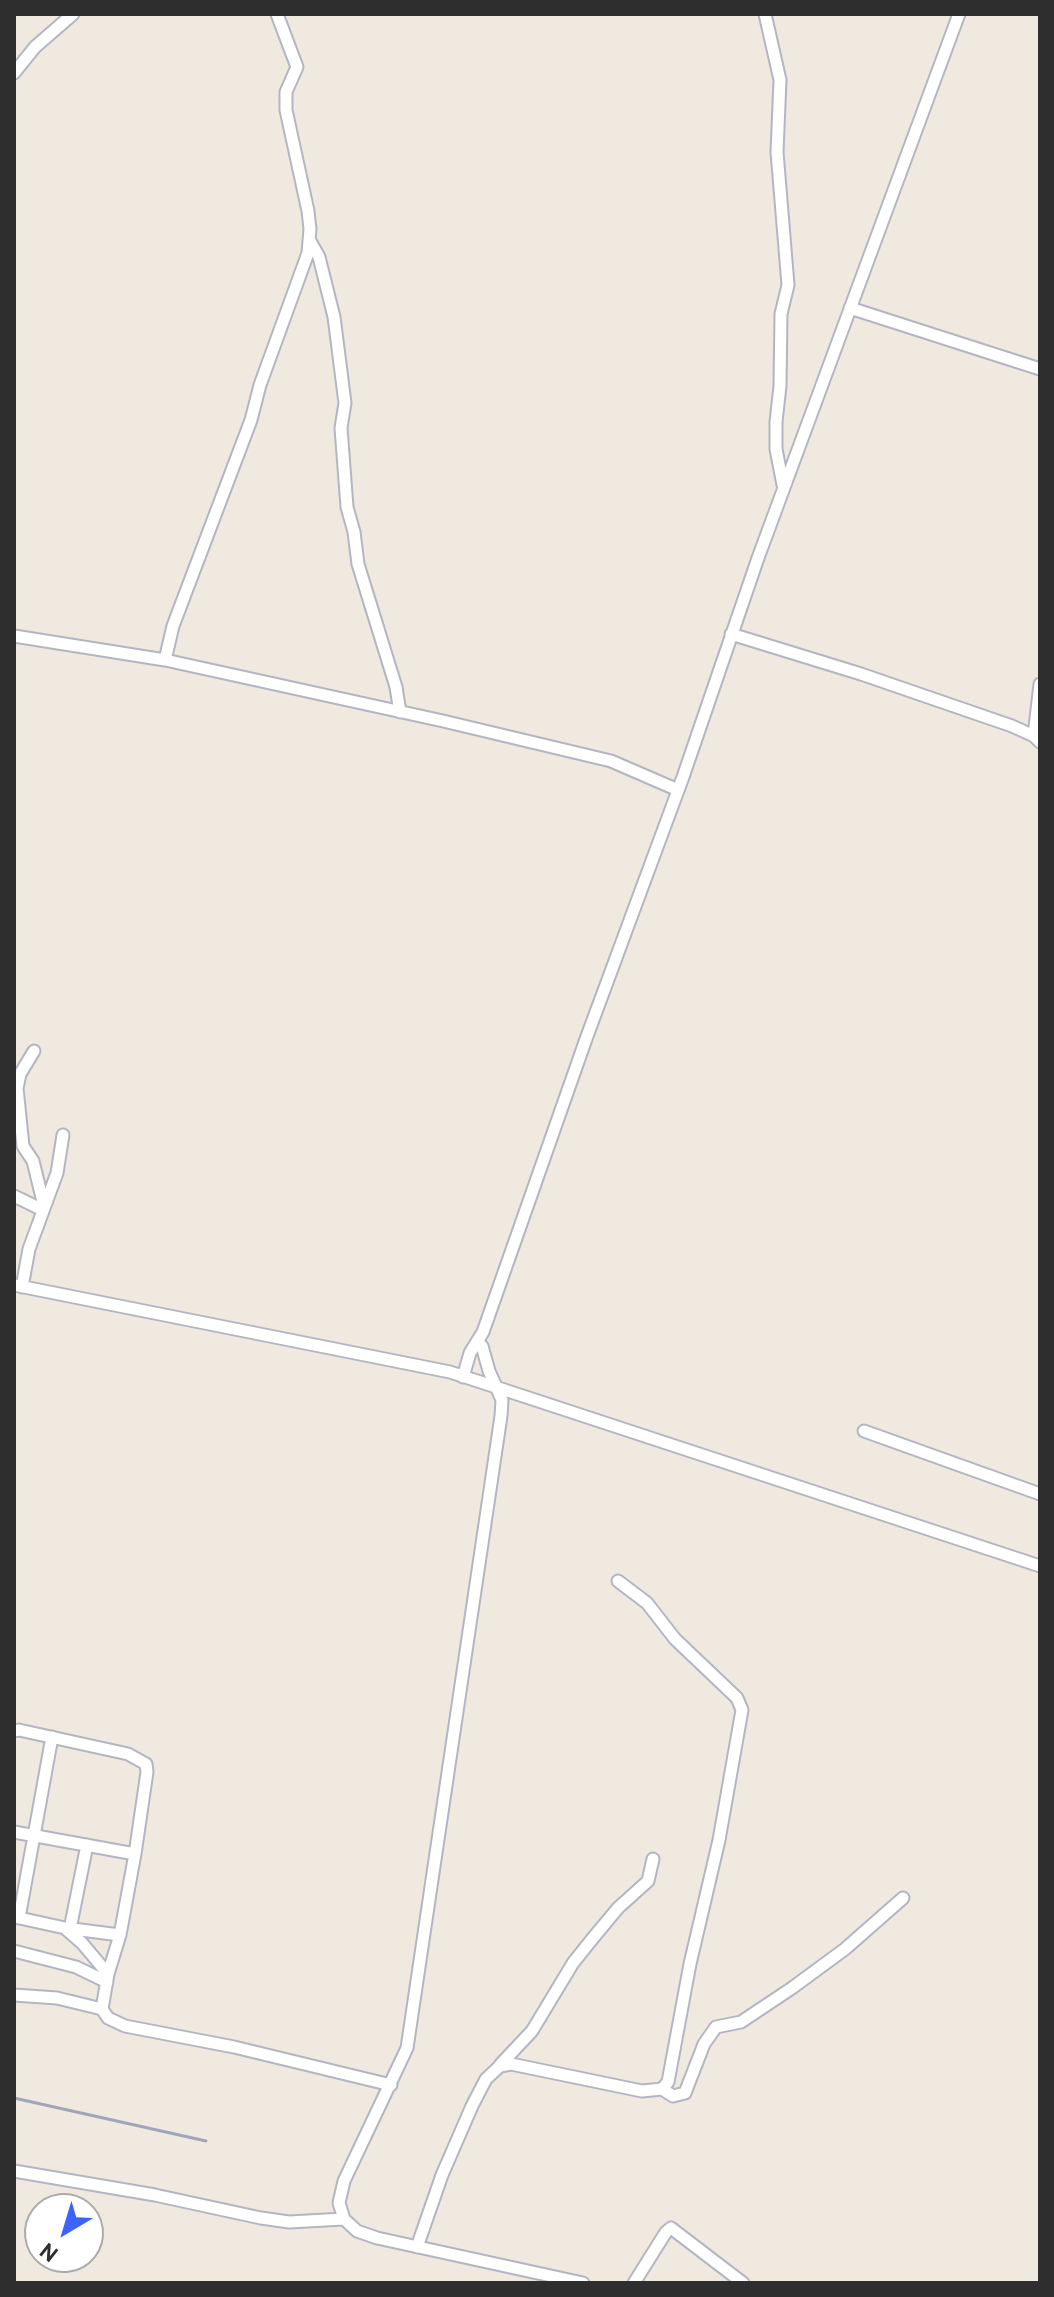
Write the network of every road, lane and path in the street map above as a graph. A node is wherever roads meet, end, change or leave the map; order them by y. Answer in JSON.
{"nodes":[{"id":1,"x":73,"y":14,"type":"edge"},
{"id":2,"x":277,"y":14,"type":"edge"},
{"id":3,"x":765,"y":14,"type":"edge"},
{"id":4,"x":959,"y":14,"type":"edge"},
{"id":5,"x":14,"y":73,"type":"edge"},
{"id":6,"x":310,"y":241,"type":"junction"},
{"id":7,"x":850,"y":308,"type":"junction"},
{"id":8,"x":1040,"y":369,"type":"edge"},
{"id":9,"x":784,"y":487,"type":"junction"},
{"id":10,"x":731,"y":634,"type":"junction"},
{"id":11,"x":14,"y":636,"type":"edge"},
{"id":12,"x":165,"y":660,"type":"junction"},
{"id":13,"x":1040,"y":684,"type":"edge"},
{"id":14,"x":400,"y":712,"type":"junction"},
{"id":15,"x":1037,"y":739,"type":"edge"},
{"id":16,"x":678,"y":790,"type":"junction"},
{"id":17,"x":34,"y":1051,"type":"dead end"},
{"id":18,"x":63,"y":1135,"type":"dead end"},
{"id":19,"x":14,"y":1196,"type":"edge"},
{"id":20,"x":43,"y":1208,"type":"junction"},
{"id":21,"x":18,"y":1286,"type":"edge"},
{"id":22,"x":483,"y":1332,"type":"junction"},
{"id":23,"x":482,"y":1346,"type":"junction"},
{"id":24,"x":470,"y":1353,"type":"junction"},
{"id":25,"x":450,"y":1372,"type":"junction"},
{"id":26,"x":469,"y":1378,"type":"junction"},
{"id":27,"x":497,"y":1387,"type":"junction"},
{"id":28,"x":864,"y":1431,"type":"dead end"},
{"id":29,"x":1040,"y":1494,"type":"edge"},
{"id":30,"x":1040,"y":1566,"type":"edge"},
{"id":31,"x":618,"y":1581,"type":"dead end"},
{"id":32,"x":14,"y":1731,"type":"edge"},
{"id":33,"x":52,"y":1737,"type":"junction"},
{"id":34,"x":14,"y":1832,"type":"edge"},
{"id":35,"x":33,"y":1835,"type":"junction"},
{"id":36,"x":87,"y":1845,"type":"junction"},
{"id":37,"x":135,"y":1854,"type":"junction"},
{"id":38,"x":653,"y":1859,"type":"dead end"},
{"id":39,"x":903,"y":1898,"type":"dead end"},
{"id":40,"x":16,"y":1917,"type":"edge"},
{"id":41,"x":68,"y":1929,"type":"junction"},
{"id":42,"x":120,"y":1935,"type":"junction"},
{"id":43,"x":14,"y":1951,"type":"edge"},
{"id":44,"x":107,"y":1978,"type":"junction"},
{"id":45,"x":14,"y":1995,"type":"edge"},
{"id":46,"x":102,"y":2009,"type":"junction"},
{"id":47,"x":500,"y":2066,"type":"junction"},
{"id":48,"x":391,"y":2085,"type":"junction"},
{"id":49,"x":662,"y":2089,"type":"junction"},
{"id":50,"x":14,"y":2171,"type":"edge"},
{"id":51,"x":344,"y":2219,"type":"junction"},
{"id":52,"x":417,"y":2247,"type":"junction"},
{"id":53,"x":741,"y":2282,"type":"edge"},
{"id":54,"x":583,"y":2283,"type":"edge"},
{"id":55,"x":634,"y":2283,"type":"edge"}],
"edges":[{"from":1,"to":5,"type":"street"},
{"from":2,"to":6,"type":"street"},
{"from":3,"to":9,"type":"street"},
{"from":4,"to":7,"type":"street"},
{"from":6,"to":12,"type":"street"},
{"from":6,"to":14,"type":"street"},
{"from":7,"to":8,"type":"street"},
{"from":7,"to":9,"type":"street"},
{"from":9,"to":10,"type":"street"},
{"from":10,"to":15,"type":"street"},
{"from":10,"to":16,"type":"street"},
{"from":11,"to":12,"type":"street"},
{"from":12,"to":14,"type":"street"},
{"from":13,"to":15,"type":"street"},
{"from":14,"to":16,"type":"street"},
{"from":16,"to":22,"type":"street"},
{"from":17,"to":20,"type":"street"},
{"from":18,"to":20,"type":"street"},
{"from":19,"to":20,"type":"street"},
{"from":20,"to":21,"type":"street"},
{"from":21,"to":25,"type":"street"},
{"from":22,"to":23,"type":"street"},
{"from":22,"to":24,"type":"street"},
{"from":23,"to":26,"type":"street"},
{"from":23,"to":27,"type":"street"},
{"from":24,"to":25,"type":"street"},
{"from":24,"to":26,"type":"street"},
{"from":25,"to":26,"type":"street"},
{"from":26,"to":27,"type":"street"},
{"from":27,"to":30,"type":"street"},
{"from":27,"to":48,"type":"street"},
{"from":28,"to":29,"type":"street"},
{"from":31,"to":49,"type":"street"},
{"from":32,"to":33,"type":"street"},
{"from":33,"to":35,"type":"street"},
{"from":33,"to":37,"type":"street"},
{"from":34,"to":35,"type":"street"},
{"from":35,"to":36,"type":"street"},
{"from":35,"to":40,"type":"street"},
{"from":36,"to":37,"type":"street"},
{"from":36,"to":41,"type":"street"},
{"from":37,"to":42,"type":"street"},
{"from":38,"to":47,"type":"street"},
{"from":39,"to":49,"type":"street"},
{"from":40,"to":41,"type":"street"},
{"from":41,"to":42,"type":"street"},
{"from":41,"to":44,"type":"street"},
{"from":42,"to":44,"type":"street"},
{"from":43,"to":44,"type":"street"},
{"from":44,"to":46,"type":"street"},
{"from":45,"to":46,"type":"street"},
{"from":46,"to":48,"type":"street"},
{"from":47,"to":49,"type":"street"},
{"from":47,"to":52,"type":"street"},
{"from":48,"to":51,"type":"street"},
{"from":50,"to":51,"type":"street"},
{"from":51,"to":52,"type":"street"},
{"from":52,"to":54,"type":"street"},
{"from":53,"to":55,"type":"street"}]}
